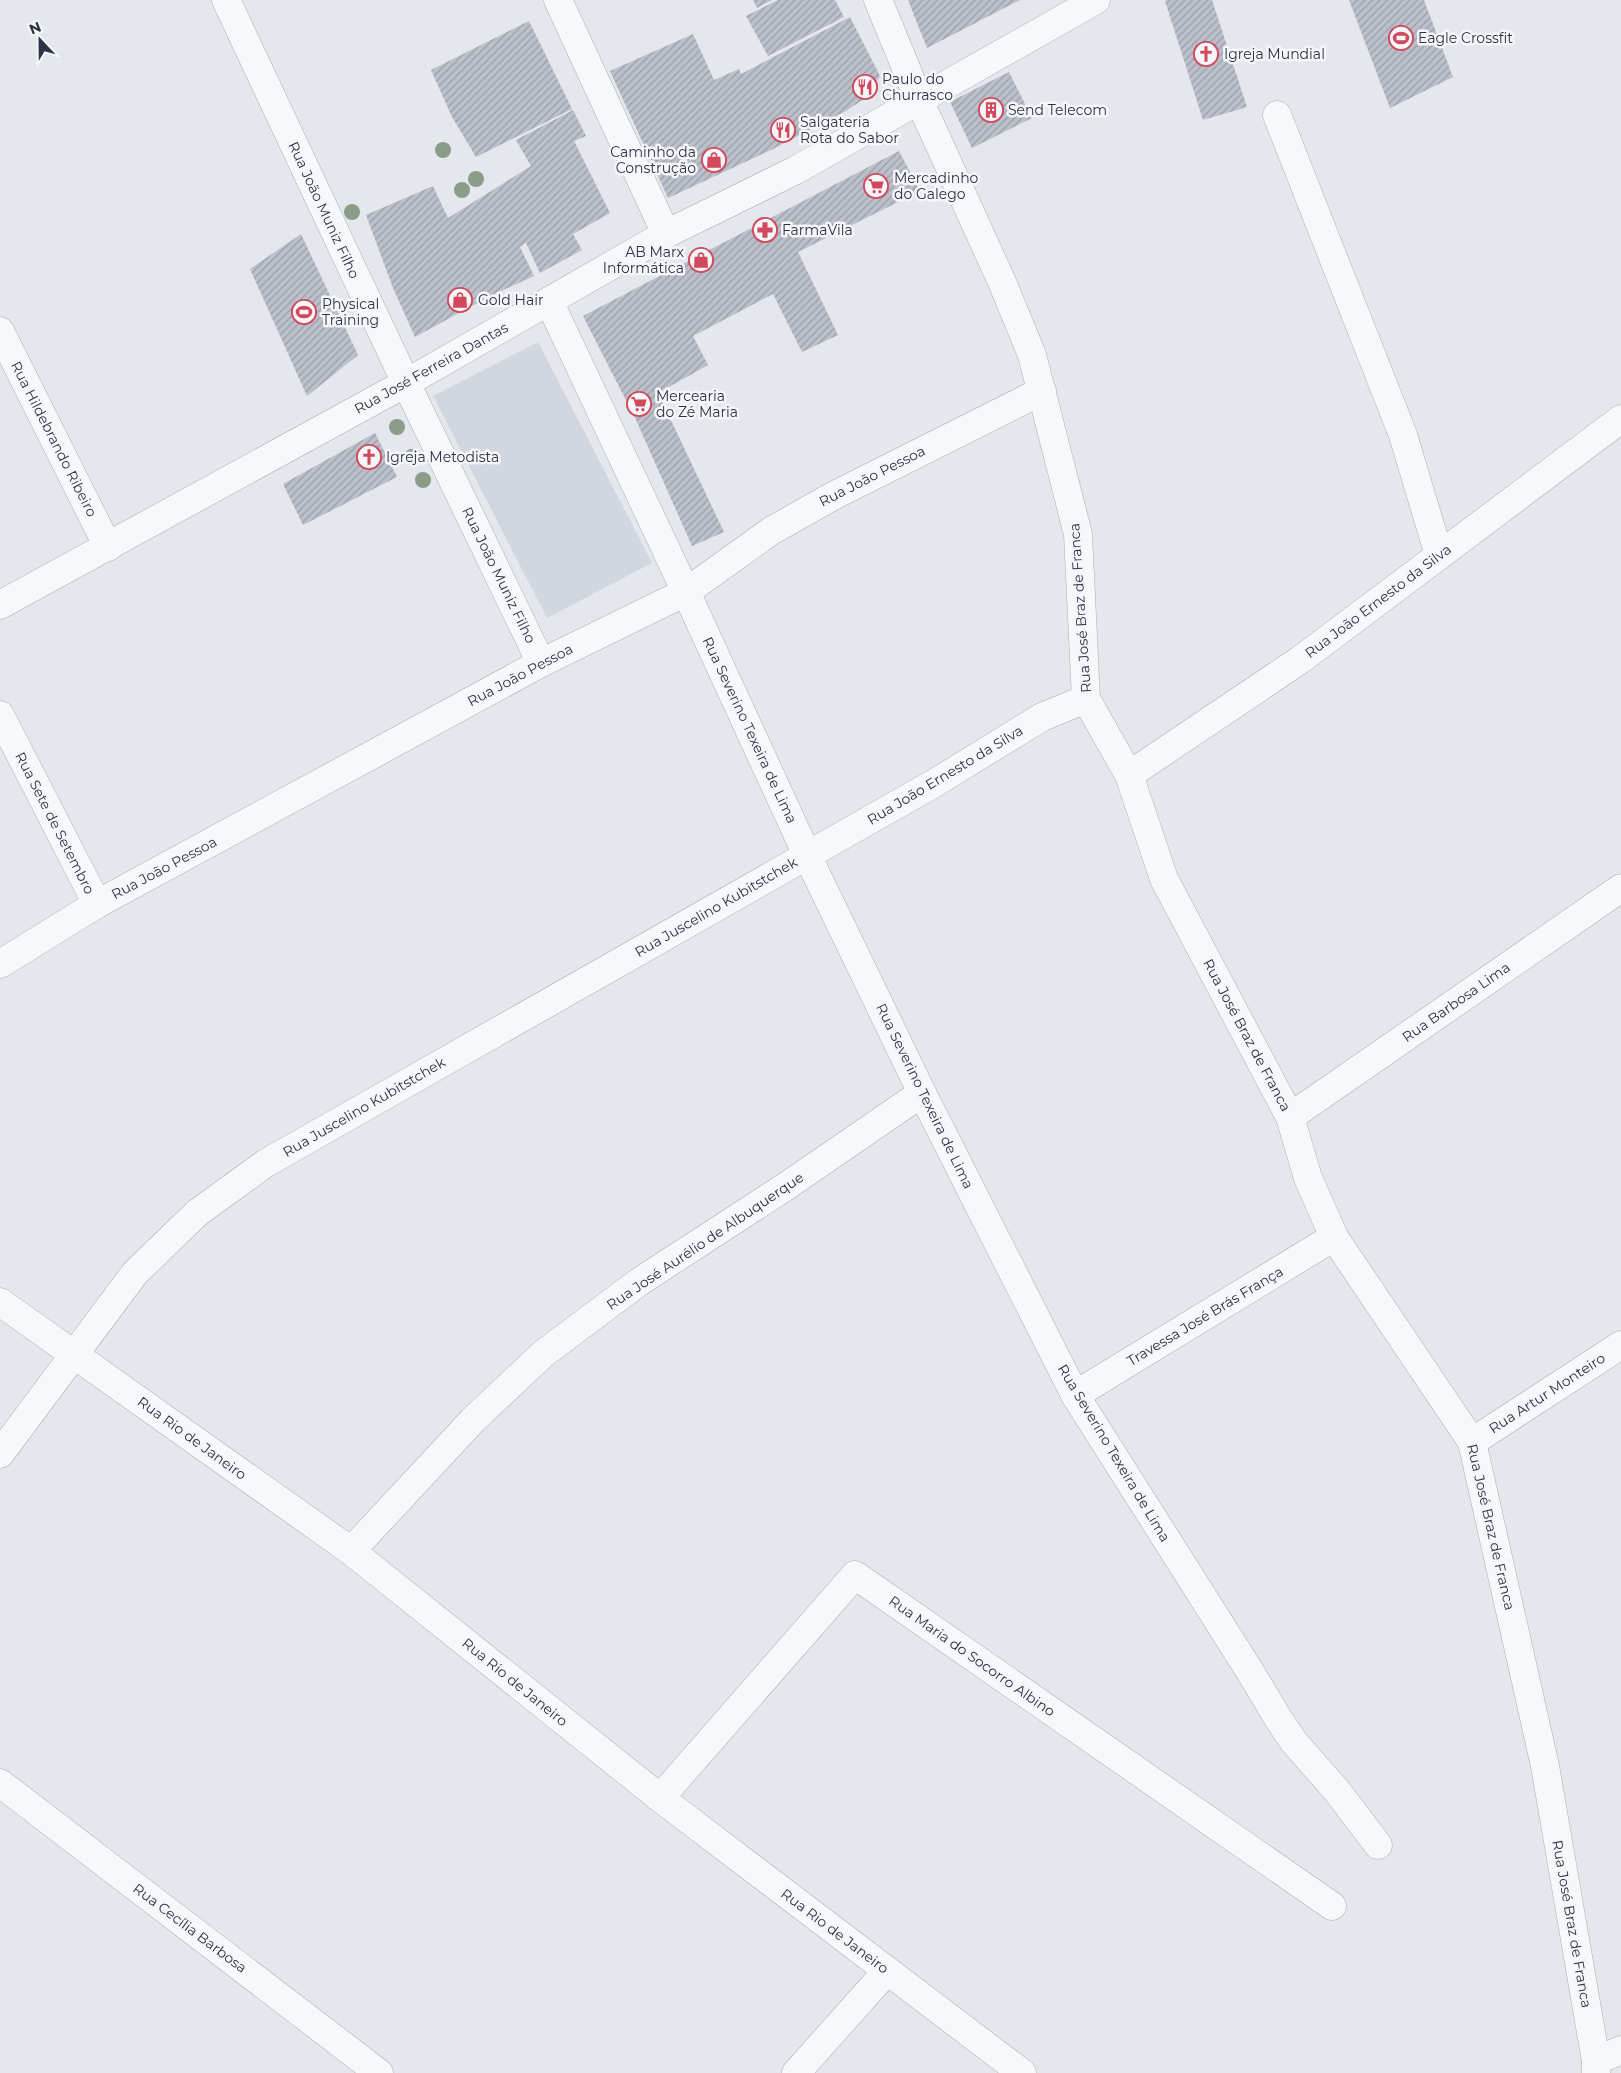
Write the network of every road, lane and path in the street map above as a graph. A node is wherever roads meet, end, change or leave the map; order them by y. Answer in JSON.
{"nodes":[{"id":1,"x":226,"y":0,"type":"edge"},
{"id":2,"x":558,"y":0,"type":"edge"},
{"id":3,"x":878,"y":0,"type":"edge"},
{"id":4,"x":1096,"y":0,"type":"edge"},
{"id":5,"x":920,"y":102,"type":"junction"},
{"id":6,"x":1277,"y":115,"type":"dead end"},
{"id":7,"x":666,"y":234,"type":"junction"},
{"id":8,"x":549,"y":302,"type":"junction"},
{"id":9,"x":0,"y":331,"type":"edge"},
{"id":10,"x":406,"y":383,"type":"junction"},
{"id":11,"x":1042,"y":391,"type":"junction"},
{"id":12,"x":1621,"y":419,"type":"edge"},
{"id":13,"x":108,"y":547,"type":"junction"},
{"id":14,"x":1439,"y":555,"type":"junction"},
{"id":15,"x":686,"y":592,"type":"junction"},
{"id":16,"x":0,"y":605,"type":"edge"},
{"id":17,"x":541,"y":663,"type":"junction"},
{"id":18,"x":1086,"y":699,"type":"junction"},
{"id":19,"x":0,"y":715,"type":"edge"},
{"id":20,"x":1130,"y":775,"type":"junction"},
{"id":21,"x":807,"y":855,"type":"junction"},
{"id":22,"x":1621,"y":888,"type":"edge"},
{"id":23,"x":97,"y":904,"type":"junction"},
{"id":24,"x":0,"y":964,"type":"edge"},
{"id":25,"x":922,"y":1093,"type":"junction"},
{"id":26,"x":1290,"y":1117,"type":"junction"},
{"id":27,"x":1334,"y":1237,"type":"junction"},
{"id":28,"x":0,"y":1302,"type":"edge"},
{"id":29,"x":1621,"y":1345,"type":"edge"},
{"id":30,"x":74,"y":1353,"type":"junction"},
{"id":31,"x":1075,"y":1395,"type":"junction"},
{"id":32,"x":1472,"y":1442,"type":"junction"},
{"id":33,"x":0,"y":1454,"type":"edge"},
{"id":34,"x":351,"y":1551,"type":"junction"},
{"id":35,"x":0,"y":1783,"type":"edge"},
{"id":36,"x":660,"y":1798,"type":"junction"},
{"id":37,"x":1378,"y":1846,"type":"dead end"},
{"id":38,"x":1332,"y":1906,"type":"dead end"},
{"id":39,"x":887,"y":1971,"type":"junction"},
{"id":40,"x":1621,"y":2050,"type":"edge"},
{"id":41,"x":1596,"y":2067,"type":"edge"},
{"id":42,"x":379,"y":2073,"type":"edge"},
{"id":43,"x":796,"y":2073,"type":"edge"},
{"id":44,"x":1022,"y":2073,"type":"edge"}],
"edges":[{"from":1,"to":10,"type":"street","name":"Rua João Muniz Filho"},
{"from":2,"to":7,"type":"street"},
{"from":3,"to":5,"type":"street","name":"Rua José Braz de Franca"},
{"from":4,"to":5,"type":"street","name":"Rua José Ferreira Dantas"},
{"from":5,"to":7,"type":"street","name":"Rua José Ferreira Dantas"},
{"from":5,"to":11,"type":"street","name":"Rua José Braz de Franca"},
{"from":6,"to":14,"type":"street"},
{"from":7,"to":8,"type":"street","name":"Rua José Ferreira Dantas"},
{"from":8,"to":10,"type":"street","name":"Rua José Ferreira Dantas"},
{"from":8,"to":15,"type":"street","name":"Rua Severino Texeira de Lima"},
{"from":9,"to":13,"type":"street","name":"Rua Hildebrando Ribeiro"},
{"from":10,"to":13,"type":"street","name":"Rua José Ferreira Dantas"},
{"from":10,"to":17,"type":"street","name":"Rua João Muniz Filho"},
{"from":11,"to":15,"type":"street","name":"Rua João Pessoa"},
{"from":11,"to":18,"type":"street","name":"Rua José Braz de Franca"},
{"from":12,"to":14,"type":"street","name":"Rua João Ernesto da Silva"},
{"from":13,"to":16,"type":"street","name":"Rua José Ferreira Dantas"},
{"from":14,"to":20,"type":"street","name":"Rua João Ernesto da Silva"},
{"from":15,"to":17,"type":"street","name":"Rua João Pessoa"},
{"from":15,"to":21,"type":"street","name":"Rua Severino Texeira de Lima"},
{"from":17,"to":23,"type":"street","name":"Rua João Pessoa"},
{"from":18,"to":20,"type":"street","name":"Rua José Braz de Franca"},
{"from":18,"to":21,"type":"street","name":"Rua João Ernesto da Silva"},
{"from":19,"to":23,"type":"street","name":"Rua Sete de Setembro"},
{"from":20,"to":26,"type":"street","name":"Rua José Braz de Franca"},
{"from":21,"to":25,"type":"street","name":"Rua Severino Texeira de Lima"},
{"from":21,"to":30,"type":"street","name":"Rua Juscelino Kubitstchek"},
{"from":22,"to":26,"type":"street","name":"Rua Barbosa Lima"},
{"from":23,"to":24,"type":"street","name":"Rua João Pessoa"},
{"from":25,"to":31,"type":"street","name":"Rua Severino Texeira de Lima"},
{"from":25,"to":34,"type":"street","name":"Rua José Aurélio de Albuquerque"},
{"from":26,"to":27,"type":"street","name":"Rua José Braz de Franca"},
{"from":27,"to":31,"type":"street","name":"Travessa José Brás França"},
{"from":27,"to":32,"type":"street","name":"Rua José Braz de Franca"},
{"from":28,"to":30,"type":"street","name":"Rua Rio de Janeiro"},
{"from":29,"to":32,"type":"street","name":"Rua Artur Monteiro"},
{"from":30,"to":33,"type":"street","name":"Rua Juscelino Kubitstchek"},
{"from":30,"to":34,"type":"street","name":"Rua Rio de Janeiro"},
{"from":31,"to":37,"type":"street","name":"Rua Severino Texeira de Lima"},
{"from":32,"to":41,"type":"street","name":"Rua José Braz de Franca"},
{"from":34,"to":36,"type":"street","name":"Rua Rio de Janeiro"},
{"from":35,"to":42,"type":"street","name":"Rua Cecília Barbosa"},
{"from":36,"to":38,"type":"street","name":"Rua Maria do Socorro Albino"},
{"from":36,"to":39,"type":"street","name":"Rua Rio de Janeiro"},
{"from":39,"to":43,"type":"street"},
{"from":39,"to":44,"type":"street","name":"Rua Rio de Janeiro"},
{"from":40,"to":41,"type":"street"}]}
